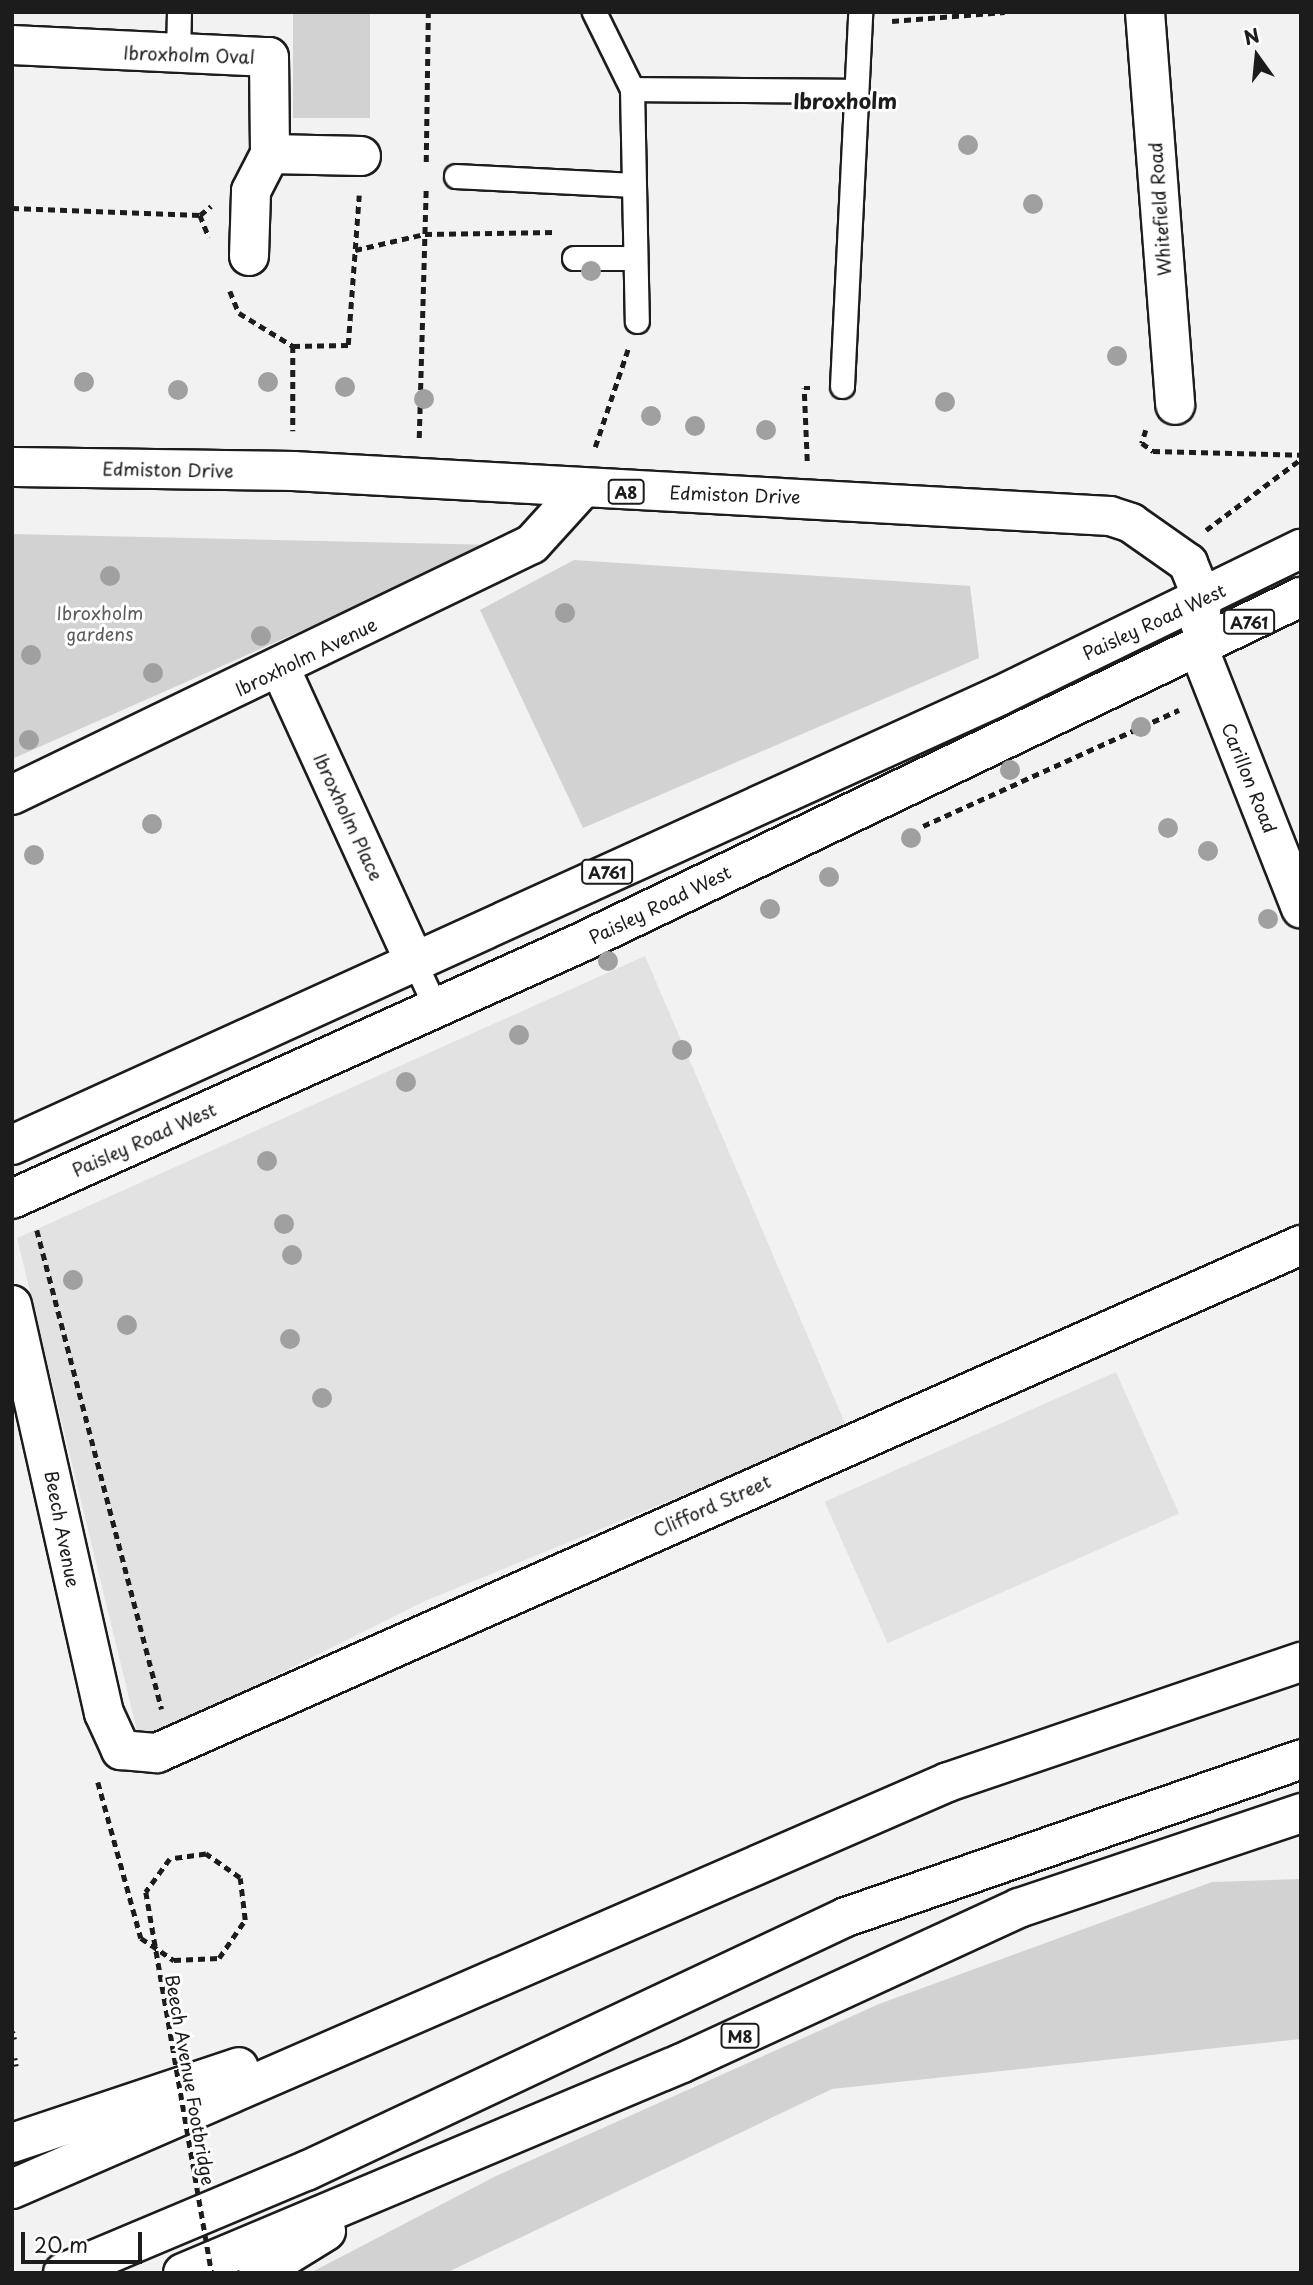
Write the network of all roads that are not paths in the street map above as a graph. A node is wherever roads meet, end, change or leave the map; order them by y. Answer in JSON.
{"nodes":[{"id":1,"x":179,"y":12,"type":"edge"},
{"id":2,"x":594,"y":12,"type":"edge"},
{"id":3,"x":1145,"y":12,"type":"edge"},
{"id":4,"x":860,"y":18,"type":"edge"},
{"id":5,"x":12,"y":45,"type":"edge"},
{"id":6,"x":178,"y":55,"type":"junction"},
{"id":7,"x":632,"y":89,"type":"junction"},
{"id":8,"x":855,"y":91,"type":"junction"},
{"id":9,"x":270,"y":154,"type":"junction"},
{"id":10,"x":361,"y":156,"type":"road end"},
{"id":11,"x":456,"y":176,"type":"dead end"},
{"id":12,"x":633,"y":185,"type":"junction"},
{"id":13,"x":574,"y":258,"type":"dead end"},
{"id":14,"x":635,"y":258,"type":"junction"},
{"id":15,"x":229,"y":262,"type":"road end"},
{"id":16,"x":637,"y":321,"type":"road end"},
{"id":17,"x":842,"y":386,"type":"road end"},
{"id":18,"x":1175,"y":405,"type":"road end"},
{"id":19,"x":12,"y":467,"type":"edge"},
{"id":20,"x":581,"y":490,"type":"junction"},
{"id":21,"x":1301,"y":549,"type":"edge"},
{"id":22,"x":1301,"y":597,"type":"edge"},
{"id":23,"x":1202,"y":598,"type":"junction"},
{"id":24,"x":1198,"y":647,"type":"junction"},
{"id":25,"x":281,"y":670,"type":"junction"},
{"id":26,"x":12,"y":795,"type":"edge"},
{"id":27,"x":1301,"y":908,"type":"edge"},
{"id":28,"x":415,"y":963,"type":"junction"},
{"id":29,"x":436,"y":1008,"type":"junction"},
{"id":30,"x":12,"y":1145,"type":"edge"},
{"id":31,"x":24,"y":1211,"type":"edge"},
{"id":32,"x":1301,"y":1245,"type":"edge"},
{"id":33,"x":12,"y":1305,"type":"edge"},
{"id":34,"x":24,"y":1404,"type":"edge"},
{"id":35,"x":1301,"y":1661,"type":"edge"},
{"id":36,"x":108,"y":1759,"type":"joint"},
{"id":37,"x":1301,"y":1759,"type":"edge"},
{"id":38,"x":1301,"y":1813,"type":"edge"},
{"id":39,"x":477,"y":1987,"type":"junction"},
{"id":40,"x":12,"y":2143,"type":"edge"},
{"id":41,"x":413,"y":2175,"type":"junction"},
{"id":42,"x":12,"y":2189,"type":"edge"},
{"id":43,"x":63,"y":2273,"type":"edge"},
{"id":44,"x":183,"y":2273,"type":"edge"},
{"id":45,"x":258,"y":2273,"type":"edge"}],
"edges":[{"from":1,"to":6,"type":"lane"},
{"from":2,"to":7,"type":"lane"},
{"from":3,"to":18,"type":"main road","name":"Whitefield Road"},
{"from":4,"to":8,"type":"lane"},
{"from":5,"to":6,"type":"main road","name":"Ibroxholm Oval"},
{"from":6,"to":9,"type":"main road","name":"Ibroxholm Oval"},
{"from":7,"to":8,"type":"lane"},
{"from":7,"to":12,"type":"lane"},
{"from":8,"to":17,"type":"lane"},
{"from":9,"to":10,"type":"main road"},
{"from":9,"to":15,"type":"main road","name":"Ibroxholm Oval"},
{"from":11,"to":12,"type":"lane"},
{"from":12,"to":14,"type":"lane"},
{"from":13,"to":14,"type":"lane"},
{"from":14,"to":16,"type":"lane"},
{"from":19,"to":20,"type":"main road","name":"Edmiston Drive","number":"A8"},
{"from":20,"to":23,"type":"main road","name":"Edmiston Drive","number":"A8"},
{"from":20,"to":25,"type":"main road","name":"Ibroxholm Avenue"},
{"from":21,"to":23,"type":"main road","name":"Paisley Road West","number":"A761"},
{"from":22,"to":24,"type":"main road","name":"Paisley Road West","number":"A761"},
{"from":23,"to":24,"type":"main road"},
{"from":23,"to":28,"type":"main road","name":"Paisley Road West","number":"A761"},
{"from":24,"to":27,"type":"main road","name":"Carillon Road"},
{"from":24,"to":29,"type":"main road","name":"Paisley Road West","number":"A761"},
{"from":25,"to":26,"type":"main road","name":"Ibroxholm Avenue"},
{"from":25,"to":28,"type":"main road","name":"Ibroxholm Place"},
{"from":28,"to":29,"type":"lane"},
{"from":28,"to":30,"type":"main road","name":"Paisley Road West","number":"A761"},
{"from":29,"to":31,"type":"main road","name":"Paisley Road West","number":"A761"},
{"from":32,"to":36,"type":"main road","name":"Clifford Street"},
{"from":33,"to":34,"type":"main road","name":"Beech Avenue"},
{"from":34,"to":36,"type":"main road","name":"Beech Avenue"},
{"from":35,"to":39,"type":"main road"},
{"from":37,"to":43,"type":"main road"},
{"from":38,"to":41,"type":"main road","number":"M8"},
{"from":39,"to":40,"type":"main road"},
{"from":39,"to":42,"type":"main road"},
{"from":41,"to":44,"type":"main road","number":"M8"},
{"from":41,"to":45,"type":"main road"}]}
